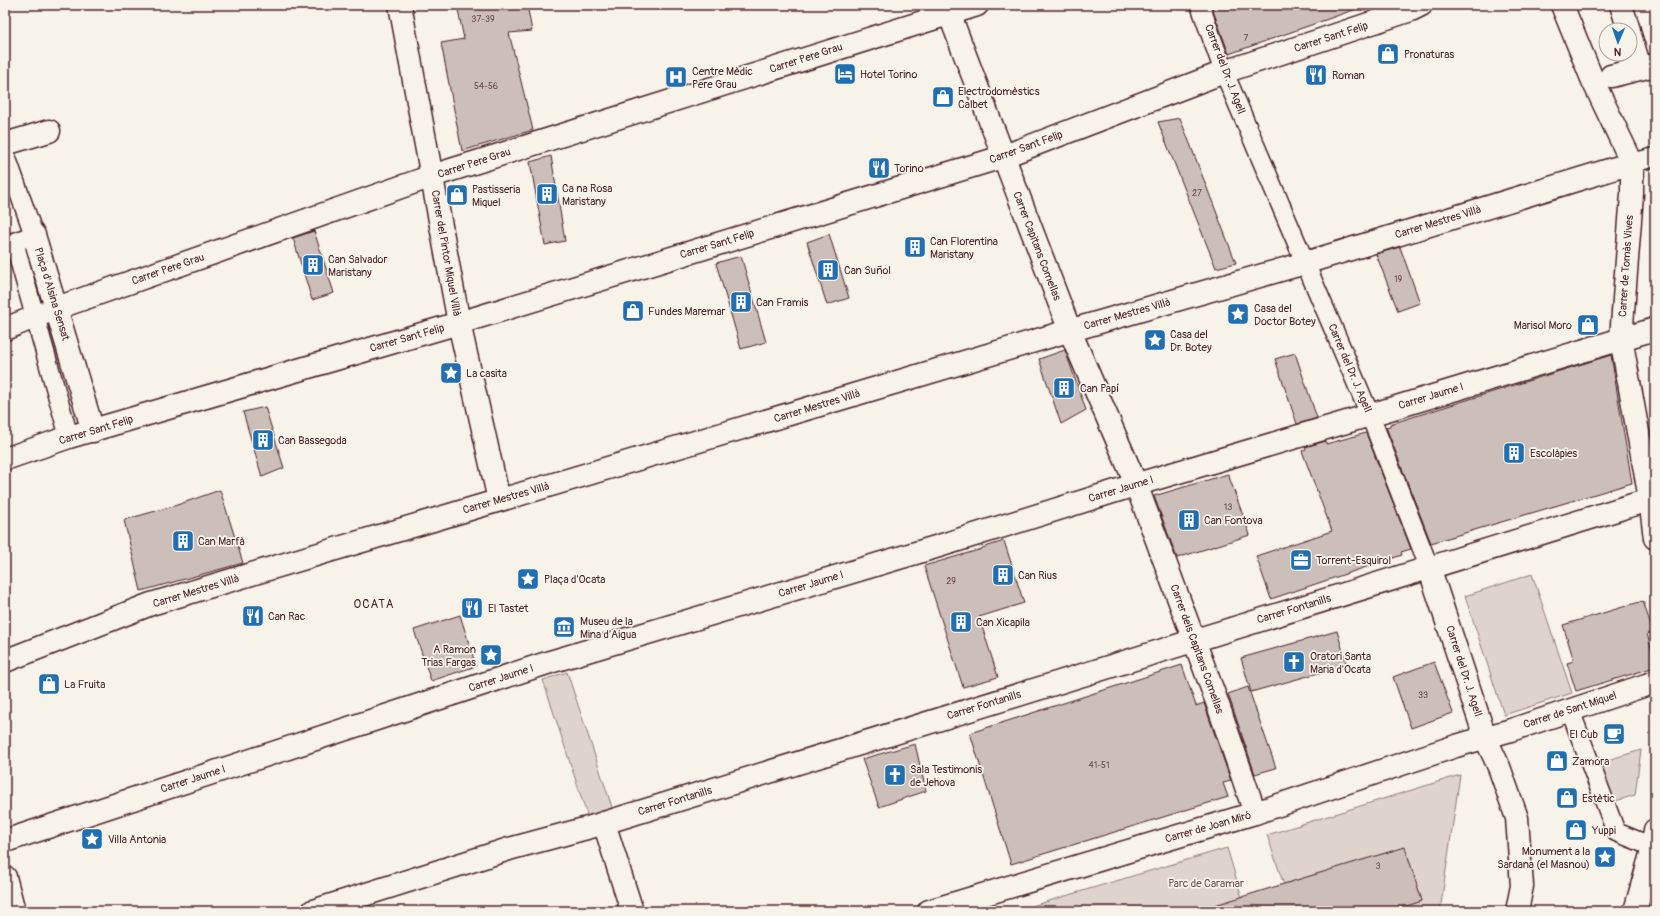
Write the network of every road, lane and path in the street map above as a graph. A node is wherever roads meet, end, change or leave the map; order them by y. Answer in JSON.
{"nodes":[{"id":1,"x":400,"y":5,"type":"edge"},
{"id":2,"x":977,"y":5,"type":"edge"},
{"id":3,"x":1200,"y":5,"type":"edge"},
{"id":4,"x":1562,"y":5,"type":"edge"},
{"id":5,"x":1621,"y":5,"type":"edge"},
{"id":6,"x":1414,"y":7,"type":"edge"},
{"id":7,"x":947,"y":9,"type":"edge"},
{"id":8,"x":1626,"y":22,"type":"edge"},
{"id":9,"x":1638,"y":50,"type":"edge"},
{"id":10,"x":1647,"y":66,"type":"edge"},
{"id":11,"x":1224,"y":72,"type":"junction"},
{"id":12,"x":1611,"y":76,"type":"dead end"},
{"id":13,"x":49,"y":131,"type":"dead end"},
{"id":14,"x":5,"y":144,"type":"edge"},
{"id":15,"x":5,"y":153,"type":"edge"},
{"id":16,"x":1002,"y":156,"type":"junction"},
{"id":17,"x":1655,"y":157,"type":"edge"},
{"id":18,"x":1632,"y":163,"type":"junction"},
{"id":19,"x":432,"y":176,"type":"junction"},
{"id":20,"x":34,"y":235,"type":"junction"},
{"id":21,"x":9,"y":243,"type":"edge"},
{"id":22,"x":1305,"y":263,"type":"junction"},
{"id":23,"x":57,"y":308,"type":"junction"},
{"id":24,"x":35,"y":317,"type":"junction"},
{"id":25,"x":459,"y":323,"type":"junction"},
{"id":26,"x":5,"y":328,"type":"edge"},
{"id":27,"x":1655,"y":329,"type":"edge"},
{"id":28,"x":1070,"y":331,"type":"junction"},
{"id":29,"x":1621,"y":338,"type":"junction"},
{"id":30,"x":1370,"y":415,"type":"junction"},
{"id":31,"x":93,"y":431,"type":"junction"},
{"id":32,"x":69,"y":437,"type":"junction"},
{"id":33,"x":5,"y":459,"type":"edge"},
{"id":34,"x":1136,"y":484,"type":"junction"},
{"id":35,"x":1653,"y":498,"type":"edge"},
{"id":36,"x":499,"y":500,"type":"junction"},
{"id":37,"x":1655,"y":538,"type":"edge"},
{"id":38,"x":1429,"y":567,"type":"junction"},
{"id":39,"x":1193,"y":640,"type":"junction"},
{"id":40,"x":5,"y":661,"type":"edge"},
{"id":41,"x":1655,"y":682,"type":"edge"},
{"id":42,"x":1570,"y":710,"type":"junction"},
{"id":43,"x":1485,"y":737,"type":"junction"},
{"id":44,"x":1255,"y":813,"type":"junction"},
{"id":45,"x":604,"y":823,"type":"junction"},
{"id":46,"x":5,"y":841,"type":"edge"},
{"id":47,"x":1654,"y":841,"type":"edge"},
{"id":48,"x":5,"y":877,"type":"edge"},
{"id":49,"x":14,"y":911,"type":"edge"},
{"id":50,"x":313,"y":911,"type":"edge"},
{"id":51,"x":632,"y":911,"type":"edge"},
{"id":52,"x":929,"y":911,"type":"edge"},
{"id":53,"x":1518,"y":911,"type":"edge"},
{"id":54,"x":1635,"y":911,"type":"edge"}],
"edges":[{"from":1,"to":19,"type":"street","name":"Carrer del Pintor Miquel Villà"},
{"from":2,"to":7,"type":"street","name":"Carrer Pere Grau"},
{"from":3,"to":11,"type":"street","name":"Carrer del Dr. J. Agell"},
{"from":4,"to":18,"type":"street","name":"Carrer de Tomàs Vives"},
{"from":5,"to":8,"type":"street"},
{"from":6,"to":11,"type":"street","name":"Carrer Sant Felip"},
{"from":7,"to":16,"type":"street","name":"Carrer Capitans Comellas"},
{"from":7,"to":19,"type":"street","name":"Carrer Pere Grau"},
{"from":9,"to":10,"type":"street"},
{"from":10,"to":12,"type":"street"},
{"from":11,"to":16,"type":"street","name":"Carrer Sant Felip"},
{"from":11,"to":22,"type":"street","name":"Carrer del Dr. J. Agell"},
{"from":13,"to":14,"type":"street"},
{"from":15,"to":20,"type":"street"},
{"from":16,"to":25,"type":"street","name":"Carrer Sant Felip"},
{"from":16,"to":28,"type":"street","name":"Carrer Capitans Comellas"},
{"from":17,"to":18,"type":"street"},
{"from":18,"to":22,"type":"street","name":"Carrer Mestres Villà"},
{"from":18,"to":29,"type":"street","name":"Carrer de Tomàs Vives"},
{"from":19,"to":23,"type":"street","name":"Carrer Pere Grau"},
{"from":19,"to":25,"type":"street","name":"Carrer del Pintor Miquel Villà"},
{"from":20,"to":21,"type":"street","name":"Plaça d'Alsina Sensat"},
{"from":20,"to":23,"type":"street","name":"Plaça d'Alsina Sensat"},
{"from":21,"to":24,"type":"street","name":"Plaça d'Alsina Sensat"},
{"from":22,"to":28,"type":"street","name":"Carrer Mestres Villà"},
{"from":22,"to":30,"type":"street","name":"Carrer del Dr. J. Agell"},
{"from":23,"to":24,"type":"street","name":"Carrer Pere Grau"},
{"from":23,"to":31,"type":"street","name":"Plaça d'Alsina Sensat"},
{"from":24,"to":26,"type":"street","name":"Carrer Pere Grau"},
{"from":24,"to":32,"type":"street","name":"Plaça d'Alsina Sensat"},
{"from":25,"to":31,"type":"street","name":"Carrer Sant Felip"},
{"from":25,"to":36,"type":"street","name":"Carrer del Pintor Miquel Villà"},
{"from":27,"to":29,"type":"street","name":"Carrer Jaume I"},
{"from":28,"to":34,"type":"street","name":"Carrer Capitans Comellas"},
{"from":28,"to":36,"type":"street","name":"Carrer Mestres Villà"},
{"from":29,"to":30,"type":"street","name":"Carrer Jaume I"},
{"from":29,"to":35,"type":"street","name":"Carrer de Tomàs Vives"},
{"from":30,"to":34,"type":"street","name":"Carrer Jaume I"},
{"from":30,"to":38,"type":"street","name":"Carrer del Dr. J. Agell"},
{"from":31,"to":32,"type":"street","name":"Carrer Sant Felip"},
{"from":32,"to":33,"type":"street","name":"Carrer Sant Felip"},
{"from":34,"to":39,"type":"street","name":"Carrer dels Capitans Comellas"},
{"from":34,"to":46,"type":"street","name":"Carrer Jaume I"},
{"from":35,"to":37,"type":"street","name":"Carrer de Tomàs Vives"},
{"from":35,"to":38,"type":"street","name":"Carrer Fontanills"},
{"from":36,"to":40,"type":"street","name":"Carrer Mestres Villà"},
{"from":38,"to":39,"type":"street","name":"Carrer Fontanills"},
{"from":38,"to":43,"type":"street","name":"Carrer del Dr. J. Agell"},
{"from":39,"to":44,"type":"street","name":"Carrer dels Capitans Comellas"},
{"from":39,"to":45,"type":"street","name":"Carrer Fontanills"},
{"from":41,"to":42,"type":"street","name":"Carrer de Sant Miquel"},
{"from":42,"to":43,"type":"street","name":"Carrer de Sant Miquel"},
{"from":42,"to":47,"type":"street"},
{"from":43,"to":44,"type":"street","name":"Carrer de Joan Miró"},
{"from":43,"to":53,"type":"street","name":"Carrer del Dr. J. Agell"},
{"from":44,"to":52,"type":"street","name":"Carrer de Joan Miró"},
{"from":45,"to":50,"type":"street","name":"Carrer Fontanills"},
{"from":45,"to":51,"type":"street"},
{"from":47,"to":54,"type":"street"},
{"from":48,"to":49,"type":"street"}]}
